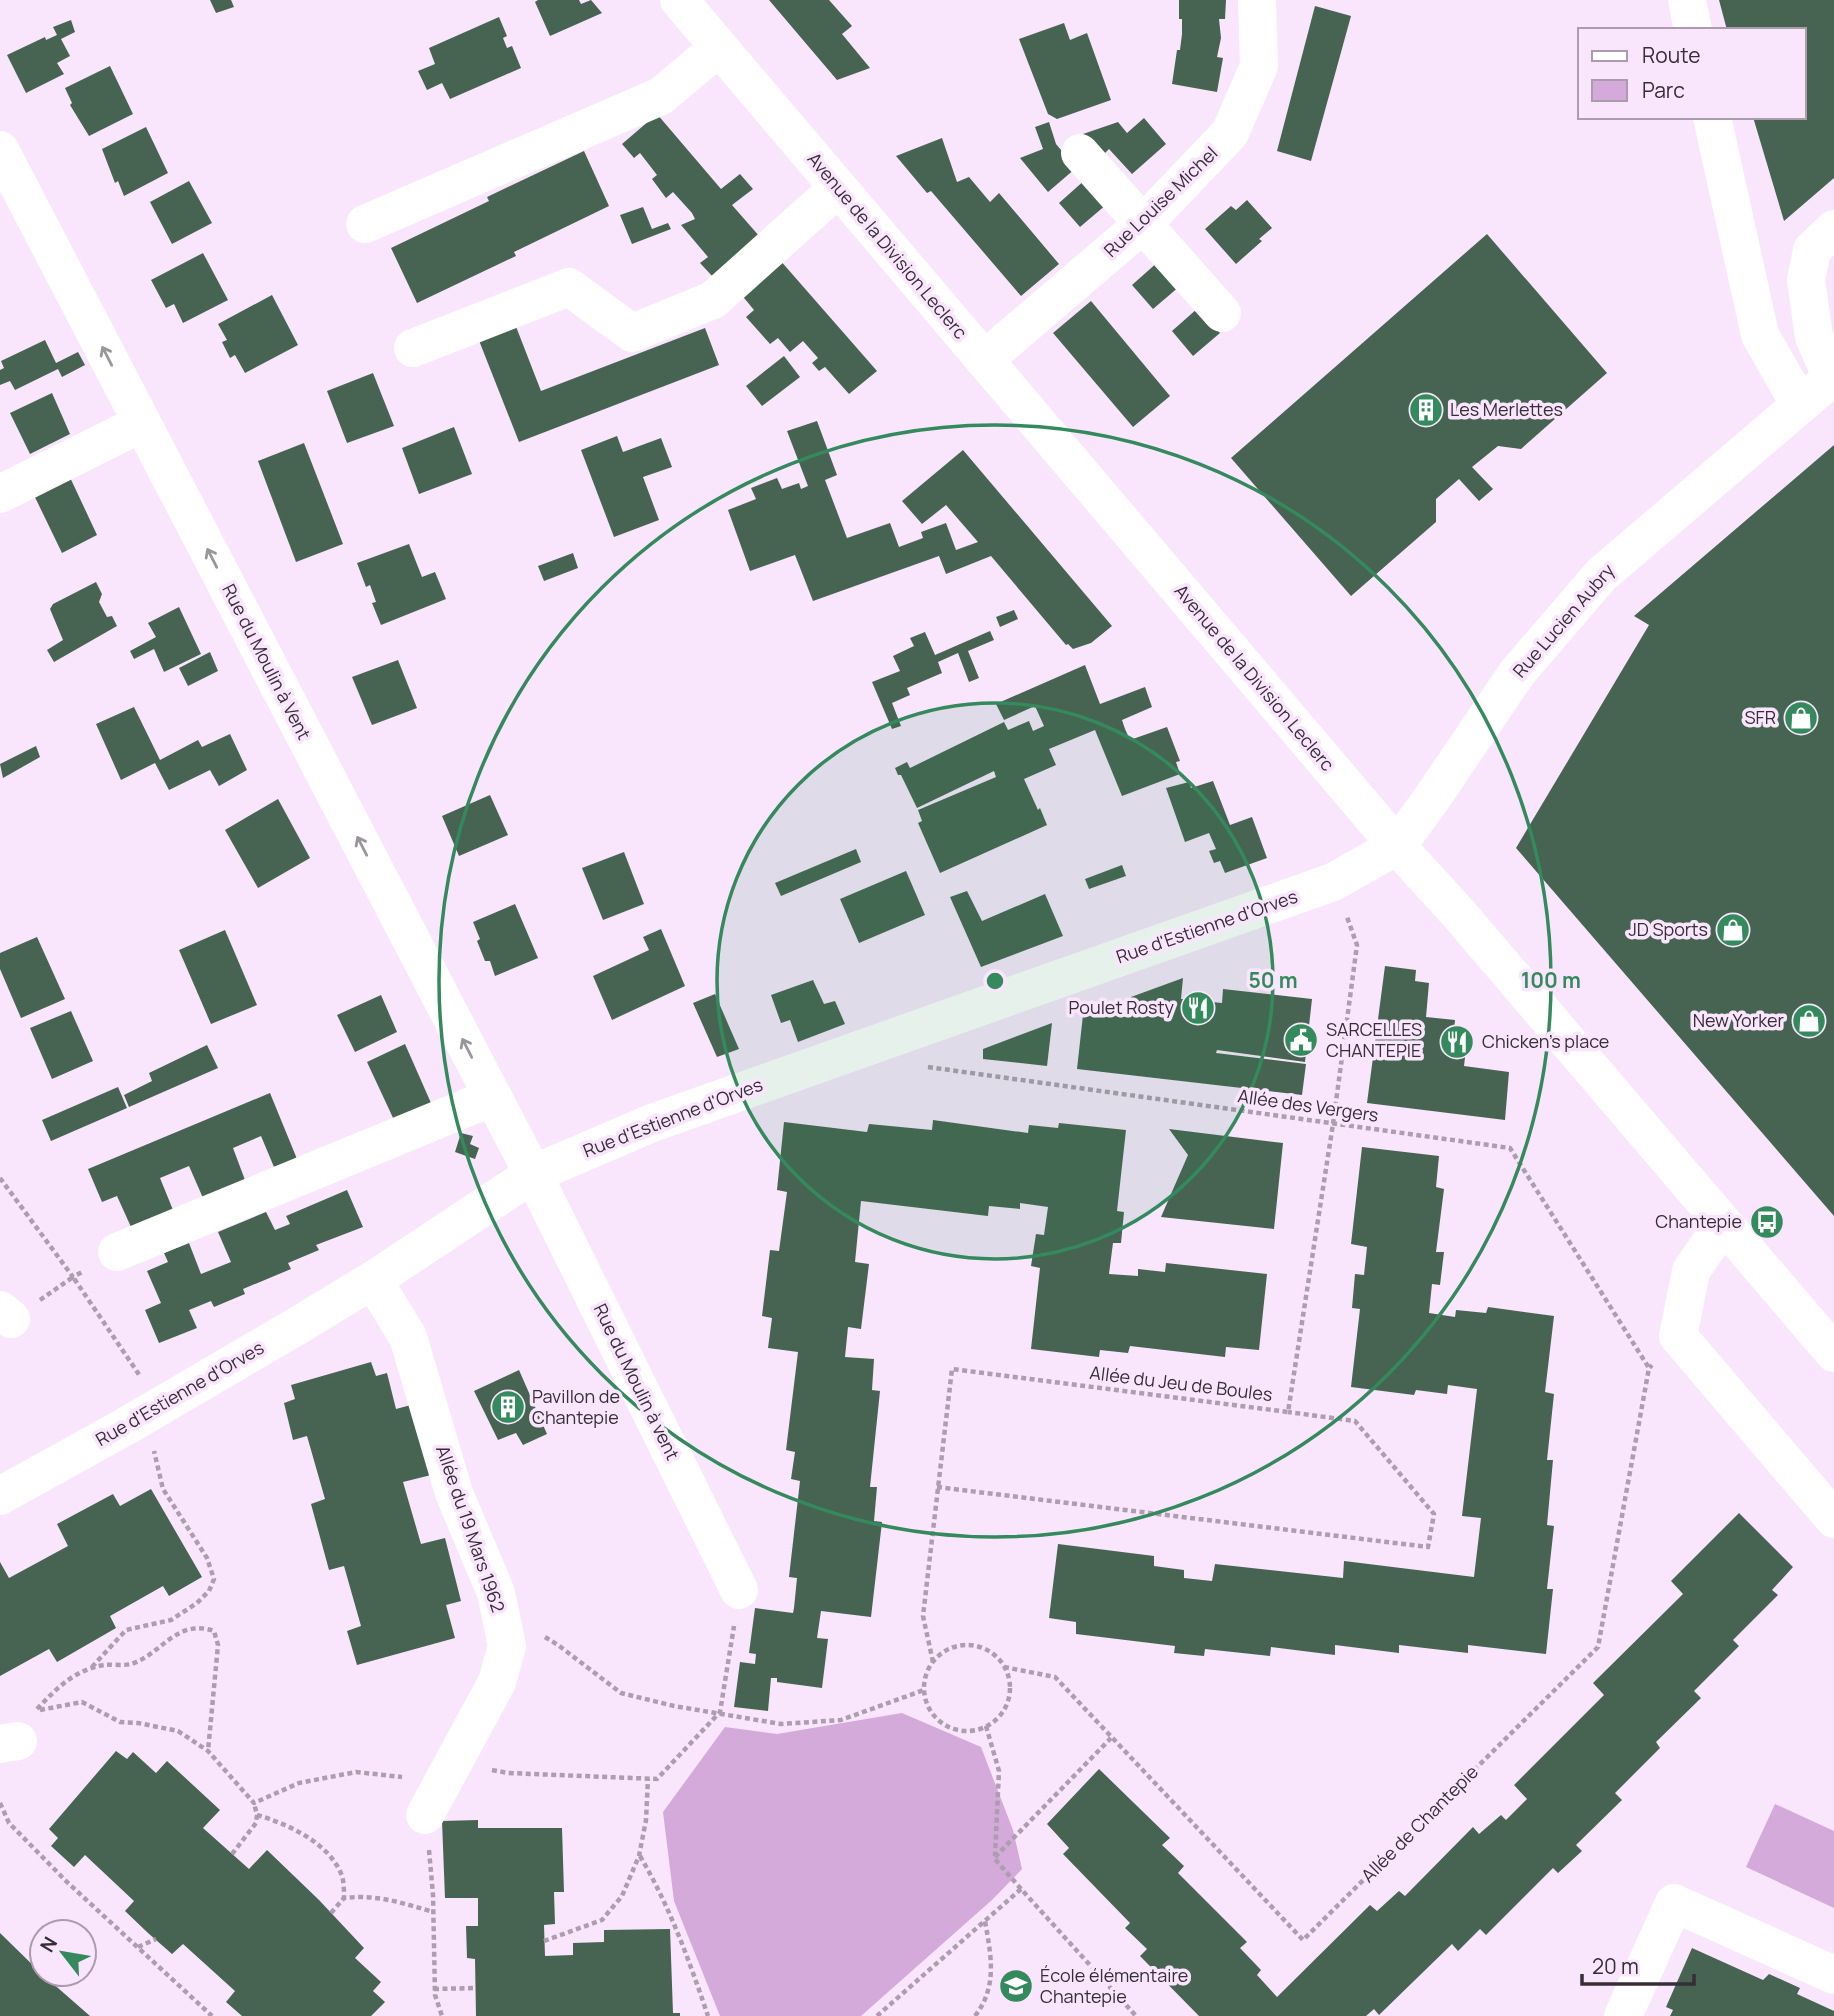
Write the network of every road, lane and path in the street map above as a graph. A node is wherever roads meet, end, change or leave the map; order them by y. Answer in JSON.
{"nodes":[{"id":1,"x":678,"y":0,"type":"edge"},
{"id":2,"x":1257,"y":0,"type":"edge"},
{"id":3,"x":1687,"y":0,"type":"edge"},
{"id":4,"x":1693,"y":28,"type":"edge"},
{"id":5,"x":719,"y":47,"type":"junction"},
{"id":6,"x":1712,"y":119,"type":"edge"},
{"id":7,"x":0,"y":150,"type":"edge"},
{"id":8,"x":1080,"y":153,"type":"dead end"},
{"id":9,"x":838,"y":188,"type":"junction"},
{"id":10,"x":365,"y":224,"type":"dead end"},
{"id":11,"x":1143,"y":224,"type":"junction"},
{"id":12,"x":1834,"y":229,"type":"edge"},
{"id":13,"x":1222,"y":313,"type":"dead end"},
{"id":14,"x":413,"y":348,"type":"dead end"},
{"id":15,"x":984,"y":360,"type":"junction"},
{"id":16,"x":1833,"y":377,"type":"edge"},
{"id":17,"x":1800,"y":405,"type":"junction"},
{"id":18,"x":142,"y":423,"type":"junction"},
{"id":19,"x":0,"y":494,"type":"edge"},
{"id":20,"x":1397,"y":846,"type":"junction"},
{"id":21,"x":1333,"y":882,"type":"junction"},
{"id":22,"x":926,"y":1066,"type":"dead end"},
{"id":23,"x":493,"y":1097,"type":"junction"},
{"id":24,"x":1333,"y":1124,"type":"junction"},
{"id":25,"x":533,"y":1174,"type":"junction"},
{"id":26,"x":0,"y":1178,"type":"edge"},
{"id":27,"x":1723,"y":1224,"type":"junction"},
{"id":28,"x":117,"y":1252,"type":"joint"},
{"id":29,"x":73,"y":1277,"type":"junction"},
{"id":30,"x":373,"y":1280,"type":"junction"},
{"id":31,"x":6,"y":1315,"type":"edge"},
{"id":32,"x":1678,"y":1336,"type":"junction"},
{"id":33,"x":1834,"y":1353,"type":"edge"},
{"id":34,"x":1649,"y":1368,"type":"junction"},
{"id":35,"x":153,"y":1410,"type":"junction"},
{"id":36,"x":1288,"y":1412,"type":"junction"},
{"id":37,"x":937,"y":1487,"type":"junction"},
{"id":38,"x":0,"y":1496,"type":"edge"},
{"id":39,"x":1834,"y":1519,"type":"edge"},
{"id":40,"x":738,"y":1590,"type":"joint"},
{"id":41,"x":502,"y":1620,"type":"junction"},
{"id":42,"x":933,"y":1662,"type":"junction"},
{"id":43,"x":92,"y":1667,"type":"junction"},
{"id":44,"x":1004,"y":1667,"type":"junction"},
{"id":45,"x":924,"y":1690,"type":"junction"},
{"id":46,"x":720,"y":1712,"type":"junction"},
{"id":47,"x":986,"y":1726,"type":"junction"},
{"id":48,"x":1111,"y":1738,"type":"junction"},
{"id":49,"x":208,"y":1751,"type":"junction"},
{"id":50,"x":454,"y":1762,"type":"junction"},
{"id":51,"x":648,"y":1779,"type":"junction"},
{"id":52,"x":0,"y":1803,"type":"edge"},
{"id":53,"x":254,"y":1803,"type":"junction"},
{"id":54,"x":257,"y":1815,"type":"junction"},
{"id":55,"x":425,"y":1815,"type":"joint"},
{"id":56,"x":232,"y":1854,"type":"dead end"},
{"id":57,"x":639,"y":1856,"type":"junction"},
{"id":58,"x":995,"y":1858,"type":"junction"},
{"id":59,"x":1021,"y":1889,"type":"junction"},
{"id":60,"x":344,"y":1898,"type":"junction"},
{"id":61,"x":433,"y":1912,"type":"junction"},
{"id":62,"x":331,"y":1913,"type":"dead end"},
{"id":63,"x":985,"y":1921,"type":"junction"},
{"id":64,"x":156,"y":1939,"type":"dead end"},
{"id":65,"x":544,"y":1941,"type":"dead end"},
{"id":66,"x":138,"y":1947,"type":"junction"},
{"id":67,"x":1834,"y":1975,"type":"edge"},
{"id":68,"x":475,"y":1988,"type":"dead end"},
{"id":69,"x":435,"y":1989,"type":"junction"},
{"id":70,"x":212,"y":2016,"type":"edge"},
{"id":71,"x":442,"y":2016,"type":"edge"},
{"id":72,"x":708,"y":2016,"type":"edge"},
{"id":73,"x":877,"y":2016,"type":"edge"},
{"id":74,"x":975,"y":2016,"type":"edge"},
{"id":75,"x":1136,"y":2016,"type":"edge"},
{"id":76,"x":1623,"y":2016,"type":"edge"}],
"edges":[{"from":1,"to":5,"type":"street","name":"Avenue de la Division Leclerc"},
{"from":2,"to":11,"type":"street","name":"Rue Louise Michel"},
{"from":3,"to":4,"type":"street"},
{"from":5,"to":9,"type":"street","name":"Avenue de la Division Leclerc"},
{"from":5,"to":10,"type":"street"},
{"from":6,"to":17,"type":"street"},
{"from":18,"to":7,"type":"street","name":"Rue du Moulin à Vent","one_way":true},
{"from":8,"to":11,"type":"street"},
{"from":9,"to":14,"type":"street"},
{"from":9,"to":15,"type":"street","name":"Avenue de la Division Leclerc"},
{"from":11,"to":13,"type":"street"},
{"from":11,"to":15,"type":"street","name":"Rue Louise Michel"},
{"from":12,"to":16,"type":"street"},
{"from":15,"to":20,"type":"street","name":"Avenue de la Division Leclerc"},
{"from":16,"to":17,"type":"street","name":"Rue Lucien Aubry"},
{"from":17,"to":20,"type":"street","name":"Rue Lucien Aubry"},
{"from":18,"to":19,"type":"street"},
{"from":23,"to":18,"type":"street","name":"Rue du Moulin à Vent","one_way":true},
{"from":20,"to":21,"type":"street","name":"Rue d'Estienne d'Orves"},
{"from":20,"to":27,"type":"street","name":"Avenue de la Division Leclerc"},
{"from":21,"to":24,"type":"path","name":"Allée du Jeu de Boules"},
{"from":21,"to":25,"type":"street","name":"Rue d'Estienne d'Orves"},
{"from":22,"to":24,"type":"path","name":"Allée des Vergers"},
{"from":23,"to":25,"type":"street","name":"Rue du Moulin à Vent"},
{"from":23,"to":28,"type":"street"},
{"from":24,"to":34,"type":"path","name":"Allée des Vergers"},
{"from":24,"to":36,"type":"path","name":"Allée du Jeu de Boules"},
{"from":25,"to":30,"type":"street","name":"Rue d'Estienne d'Orves"},
{"from":25,"to":40,"type":"street","name":"Rue du Moulin à vent"},
{"from":26,"to":29,"type":"path"},
{"from":27,"to":32,"type":"street"},
{"from":27,"to":33,"type":"street","name":"Avenue de la Division Leclerc"},
{"from":28,"to":29,"type":"path"},
{"from":29,"to":31,"type":"path"},
{"from":29,"to":35,"type":"path"},
{"from":30,"to":35,"type":"street","name":"Rue d'Estienne d'Orves"},
{"from":30,"to":41,"type":"street","name":"Allée du 19 Mars 1962"},
{"from":32,"to":34,"type":"path"},
{"from":32,"to":39,"type":"street"},
{"from":34,"to":48,"type":"path","name":"Allée de Chantepie"},
{"from":35,"to":38,"type":"street","name":"Rue d'Estienne d'Orves"},
{"from":35,"to":43,"type":"path"},
{"from":36,"to":37,"type":"path","name":"Allée du Jeu de Boules"},
{"from":36,"to":37,"type":"path"},
{"from":37,"to":42,"type":"path","name":"Allée du Jeu de Boules"},
{"from":40,"to":46,"type":"path"},
{"from":41,"to":46,"type":"path"},
{"from":41,"to":50,"type":"street","name":"Allée du 19 Mars 1962"},
{"from":42,"to":44,"type":"path"},
{"from":42,"to":45,"type":"path"},
{"from":43,"to":49,"type":"path"},
{"from":43,"to":49,"type":"path"},
{"from":44,"to":47,"type":"path"},
{"from":44,"to":48,"type":"path","name":"Allée de Chantepie"},
{"from":45,"to":46,"type":"path"},
{"from":45,"to":47,"type":"path"},
{"from":46,"to":51,"type":"path"},
{"from":47,"to":58,"type":"path"},
{"from":48,"to":58,"type":"path"},
{"from":49,"to":53,"type":"path"},
{"from":50,"to":51,"type":"path"},
{"from":50,"to":53,"type":"path"},
{"from":50,"to":55,"type":"street","name":"Allée du 19 Mars 1962"},
{"from":51,"to":57,"type":"path"},
{"from":52,"to":66,"type":"path"},
{"from":53,"to":54,"type":"path"},
{"from":54,"to":56,"type":"path"},
{"from":54,"to":60,"type":"path"},
{"from":55,"to":61,"type":"path"},
{"from":57,"to":65,"type":"path"},
{"from":57,"to":72,"type":"path"},
{"from":58,"to":59,"type":"path"},
{"from":59,"to":63,"type":"path"},
{"from":59,"to":75,"type":"path"},
{"from":60,"to":61,"type":"path"},
{"from":60,"to":62,"type":"path"},
{"from":61,"to":69,"type":"path"},
{"from":63,"to":73,"type":"path"},
{"from":63,"to":74,"type":"path"},
{"from":64,"to":66,"type":"path"},
{"from":66,"to":70,"type":"path"},
{"from":67,"to":76,"type":"street"},
{"from":68,"to":69,"type":"path"},
{"from":69,"to":71,"type":"path"}]}
